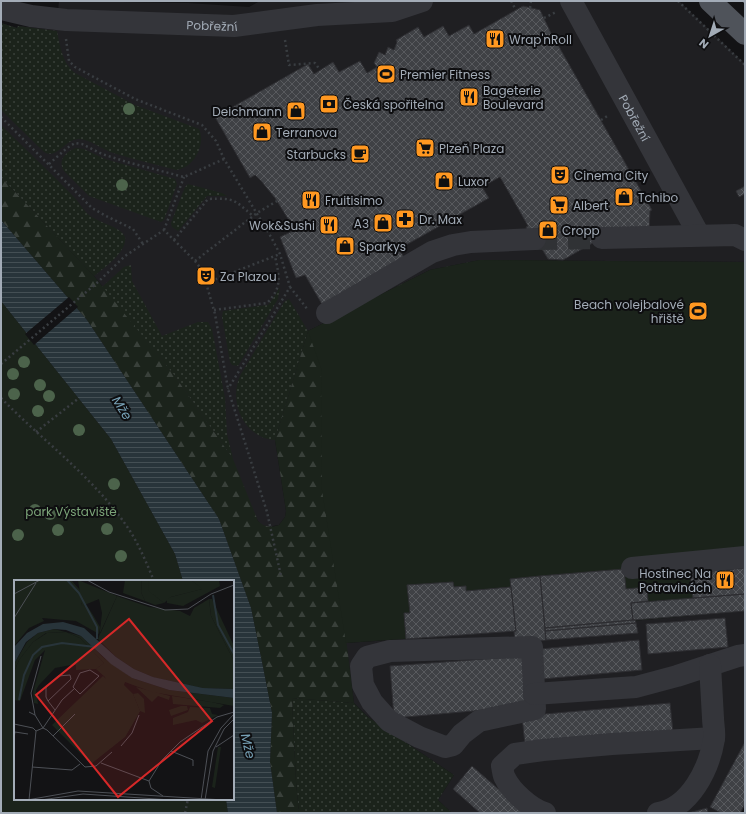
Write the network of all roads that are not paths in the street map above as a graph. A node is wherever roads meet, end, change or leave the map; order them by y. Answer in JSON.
{"nodes":[{"id":1,"x":422,"y":1,"type":"edge"},
{"id":2,"x":571,"y":1,"type":"edge"},
{"id":3,"x":710,"y":1,"type":"edge"},
{"id":4,"x":313,"y":8,"type":"edge"},
{"id":5,"x":1,"y":9,"type":"edge"},
{"id":6,"x":745,"y":34,"type":"edge"},
{"id":7,"x":699,"y":235,"type":"junction"},
{"id":8,"x":602,"y":238,"type":"tunnel mouth"},
{"id":9,"x":535,"y":239,"type":"tunnel mouth"},
{"id":10,"x":745,"y":240,"type":"edge"},
{"id":11,"x":327,"y":313,"type":"dead end"},
{"id":12,"x":745,"y":557,"type":"edge"},
{"id":13,"x":632,"y":568,"type":"dead end"},
{"id":14,"x":745,"y":655,"type":"edge"},
{"id":15,"x":710,"y":665,"type":"junction"},
{"id":16,"x":534,"y":694,"type":"junction"},
{"id":17,"x":714,"y":738,"type":"junction"},
{"id":18,"x":545,"y":813,"type":"edge"},
{"id":19,"x":658,"y":813,"type":"edge"}],
"edges":[{"from":1,"to":4,"type":"street","name":"Pobřežní"},
{"from":2,"to":7,"type":"street","name":"Pobřežní"},
{"from":3,"to":6,"type":"main road"},
{"from":4,"to":5,"type":"street","name":"Pobřežní"},
{"from":7,"to":8,"type":"street"},
{"from":7,"to":10,"type":"street"},
{"from":9,"to":11,"type":"street"},
{"from":12,"to":13,"type":"street"},
{"from":14,"to":15,"type":"street"},
{"from":15,"to":16,"type":"street"},
{"from":15,"to":17,"type":"street"},
{"from":16,"to":16,"type":"street"},
{"from":17,"to":18,"type":"street"},
{"from":17,"to":19,"type":"street"}]}
